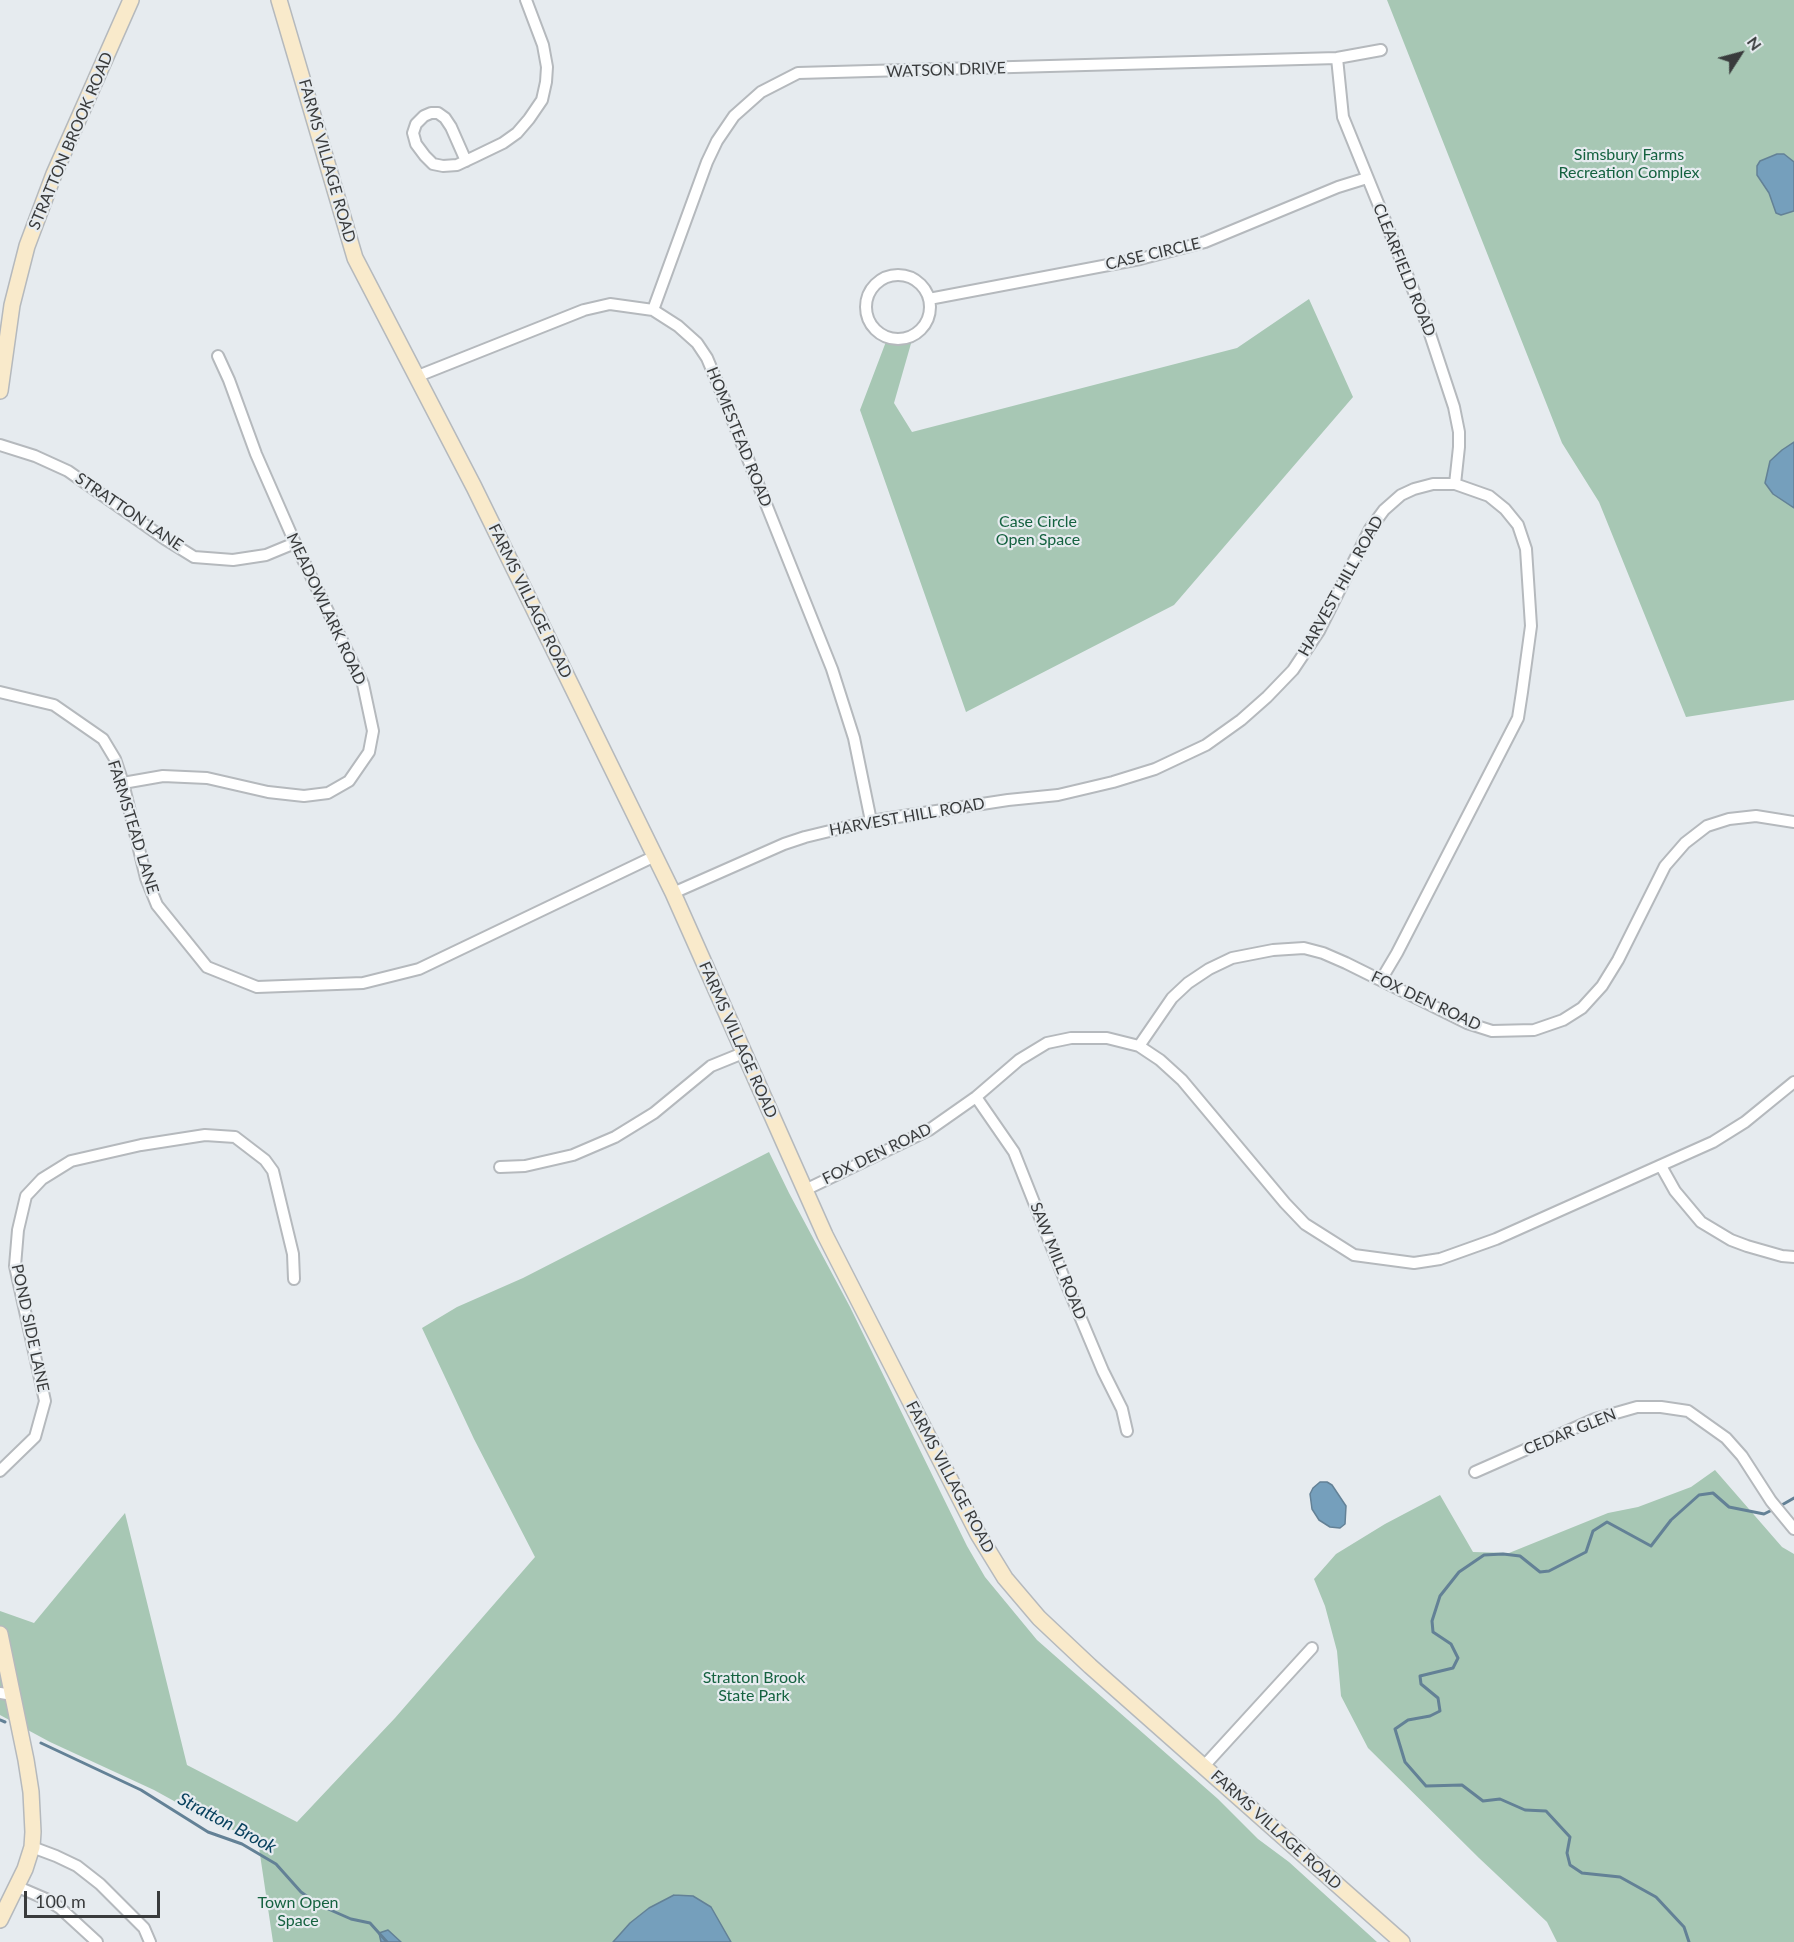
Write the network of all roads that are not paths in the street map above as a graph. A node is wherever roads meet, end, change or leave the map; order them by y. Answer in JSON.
{"nodes":[{"id":1,"x":131,"y":0,"type":"edge"},
{"id":2,"x":279,"y":0,"type":"edge"},
{"id":3,"x":526,"y":0,"type":"edge"},
{"id":4,"x":1381,"y":50,"type":"dead end"},
{"id":5,"x":1338,"y":58,"type":"junction"},
{"id":6,"x":466,"y":161,"type":"junction"},
{"id":7,"x":1367,"y":178,"type":"junction"},
{"id":8,"x":930,"y":299,"type":"junction"},
{"id":9,"x":653,"y":310,"type":"junction"},
{"id":10,"x":218,"y":356,"type":"dead end"},
{"id":11,"x":418,"y":376,"type":"junction"},
{"id":12,"x":0,"y":391,"type":"edge"},
{"id":13,"x":0,"y":445,"type":"edge"},
{"id":14,"x":1455,"y":484,"type":"junction"},
{"id":15,"x":295,"y":543,"type":"junction"},
{"id":16,"x":0,"y":692,"type":"edge"},
{"id":17,"x":123,"y":783,"type":"junction"},
{"id":18,"x":870,"y":821,"type":"junction"},
{"id":19,"x":1794,"y":822,"type":"edge"},
{"id":20,"x":655,"y":856,"type":"junction"},
{"id":21,"x":673,"y":893,"type":"junction"},
{"id":22,"x":1381,"y":980,"type":"junction"},
{"id":23,"x":1139,"y":1046,"type":"junction"},
{"id":24,"x":743,"y":1053,"type":"junction"},
{"id":25,"x":1794,"y":1082,"type":"edge"},
{"id":26,"x":976,"y":1097,"type":"junction"},
{"id":27,"x":1661,"y":1166,"type":"junction"},
{"id":28,"x":500,"y":1167,"type":"dead end"},
{"id":29,"x":805,"y":1190,"type":"junction"},
{"id":30,"x":1794,"y":1257,"type":"edge"},
{"id":31,"x":294,"y":1279,"type":"dead end"},
{"id":32,"x":1127,"y":1431,"type":"dead end"},
{"id":33,"x":0,"y":1471,"type":"edge"},
{"id":34,"x":1475,"y":1472,"type":"dead end"},
{"id":35,"x":1794,"y":1529,"type":"edge"},
{"id":36,"x":0,"y":1634,"type":"edge"},
{"id":37,"x":1312,"y":1648,"type":"dead end"},
{"id":38,"x":6,"y":1694,"type":"edge"},
{"id":39,"x":1204,"y":1766,"type":"junction"},
{"id":40,"x":32,"y":1848,"type":"junction"},
{"id":41,"x":18,"y":1887,"type":"junction"},
{"id":42,"x":0,"y":1920,"type":"edge"},
{"id":43,"x":97,"y":1942,"type":"edge"},
{"id":44,"x":150,"y":1942,"type":"edge"},
{"id":45,"x":1401,"y":1942,"type":"edge"}],
"edges":[{"from":1,"to":12,"type":"main road","name":"STRATTON BROOK ROAD"},
{"from":2,"to":11,"type":"main road","name":"FARMS VILLAGE ROAD"},
{"from":3,"to":6,"type":"street"},
{"from":4,"to":5,"type":"street","name":"WATSON DRIVE"},
{"from":5,"to":7,"type":"street","name":"CLEARFIELD ROAD"},
{"from":5,"to":9,"type":"street","name":"WATSON DRIVE"},
{"from":6,"to":6,"type":"street"},
{"from":7,"to":8,"type":"street","name":"CASE CIRCLE"},
{"from":7,"to":14,"type":"street","name":"CLEARFIELD ROAD"},
{"from":8,"to":8,"type":"street"},
{"from":9,"to":11,"type":"street","name":"HOMESTEAD ROAD"},
{"from":9,"to":18,"type":"street","name":"HOMESTEAD ROAD"},
{"from":10,"to":15,"type":"street","name":"MEADOWLARK ROAD"},
{"from":11,"to":20,"type":"main road","name":"FARMS VILLAGE ROAD"},
{"from":13,"to":15,"type":"street","name":"STRATTON LANE"},
{"from":14,"to":18,"type":"street","name":"HARVEST HILL ROAD"},
{"from":14,"to":22,"type":"street","name":"HARVEST HILL ROAD"},
{"from":15,"to":17,"type":"street","name":"MEADOWLARK ROAD"},
{"from":16,"to":17,"type":"street","name":"FARMSTEAD LANE"},
{"from":17,"to":20,"type":"street","name":"FARMSTEAD LANE"},
{"from":18,"to":21,"type":"street","name":"HARVEST HILL ROAD"},
{"from":19,"to":22,"type":"street","name":"FOX DEN ROAD"},
{"from":20,"to":21,"type":"main road","name":"FARMS VILLAGE ROAD"},
{"from":21,"to":24,"type":"main road","name":"FARMS VILLAGE ROAD"},
{"from":22,"to":23,"type":"street","name":"FOX DEN ROAD"},
{"from":23,"to":26,"type":"street","name":"FOX DEN ROAD"},
{"from":23,"to":27,"type":"street","name":"FOX DEN ROAD"},
{"from":24,"to":28,"type":"street"},
{"from":24,"to":29,"type":"main road","name":"FARMS VILLAGE ROAD"},
{"from":25,"to":27,"type":"street","name":"FOX DEN ROAD"},
{"from":26,"to":29,"type":"street","name":"FOX DEN ROAD"},
{"from":26,"to":32,"type":"street","name":"SAW MILL ROAD"},
{"from":27,"to":30,"type":"street"},
{"from":29,"to":39,"type":"main road","name":"FARMS VILLAGE ROAD"},
{"from":31,"to":33,"type":"street","name":"POND SIDE LANE"},
{"from":34,"to":35,"type":"street","name":"CEDAR GLEN"},
{"from":36,"to":38,"type":"main road"},
{"from":37,"to":39,"type":"street"},
{"from":38,"to":40,"type":"main road"},
{"from":39,"to":45,"type":"main road","name":"FARMS VILLAGE ROAD"},
{"from":40,"to":41,"type":"main road"},
{"from":40,"to":44,"type":"street"},
{"from":41,"to":42,"type":"main road"},
{"from":41,"to":43,"type":"street"}]}
